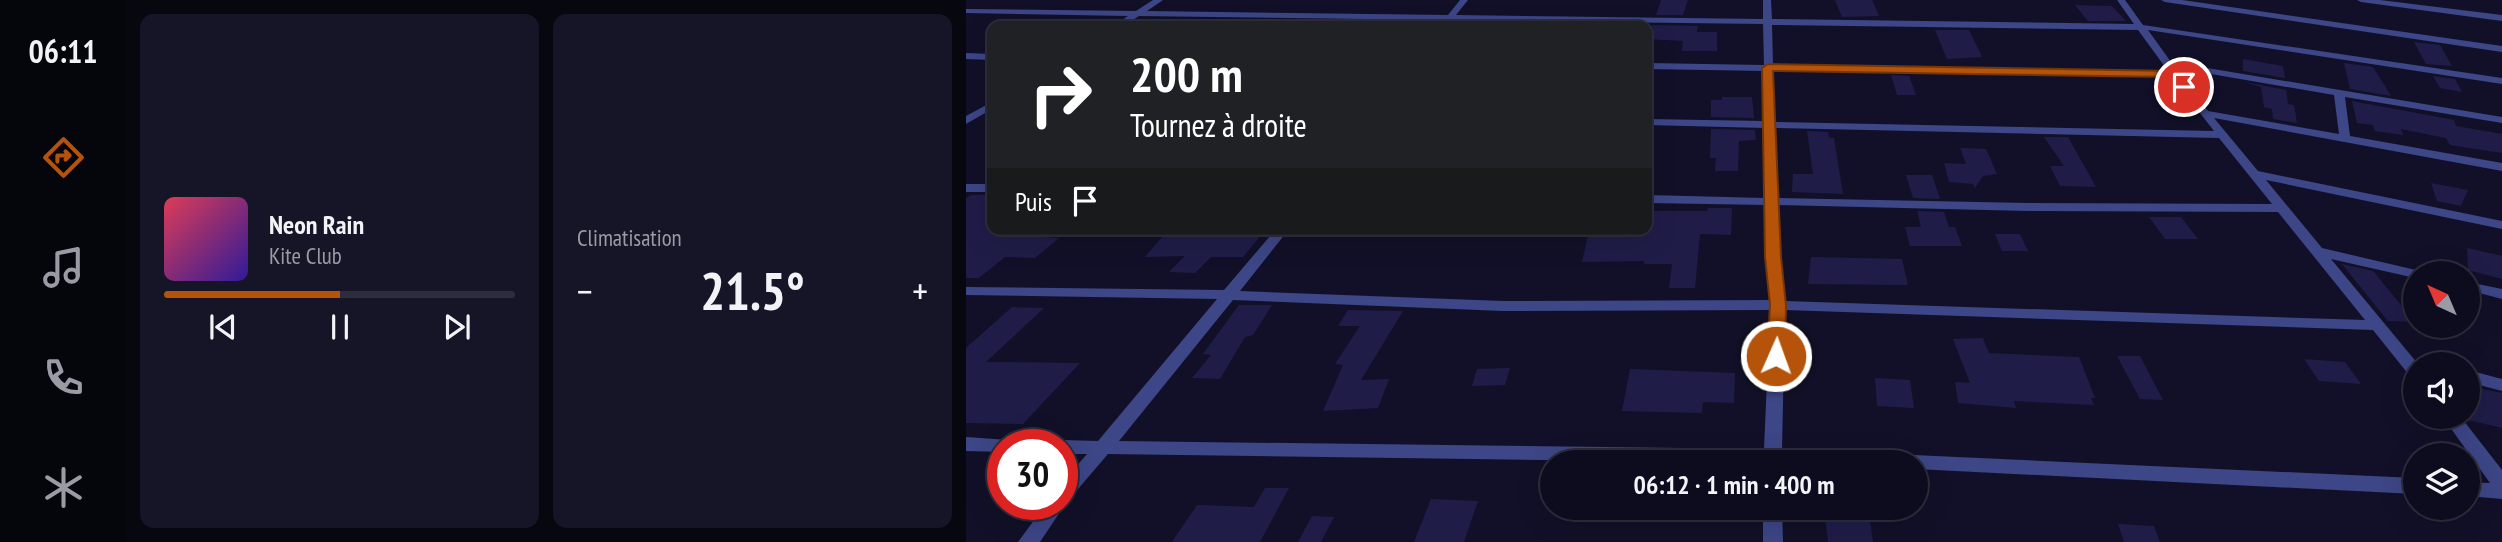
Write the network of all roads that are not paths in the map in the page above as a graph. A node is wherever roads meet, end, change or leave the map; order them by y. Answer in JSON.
{"nodes":[{"id":1,"x":1159,"y":0,"type":"edge"},
{"id":2,"x":1464,"y":0,"type":"edge"},
{"id":3,"x":1767,"y":0,"type":"edge"},
{"id":4,"x":2120,"y":0,"type":"edge"},
{"id":5,"x":2165,"y":0,"type":"edge"},
{"id":6,"x":2361,"y":0,"type":"edge"},
{"id":7,"x":966,"y":11,"type":"edge"},
{"id":8,"x":1136,"y":14,"type":"junction"},
{"id":9,"x":1450,"y":17,"type":"junction"},
{"id":10,"x":2502,"y":18,"type":"edge"},
{"id":11,"x":1768,"y":19,"type":"junction"},
{"id":12,"x":1125,"y":21,"type":"edge"},
{"id":13,"x":1447,"y":21,"type":"edge"},
{"id":14,"x":2142,"y":27,"type":"junction"},
{"id":15,"x":2502,"y":49,"type":"edge"},
{"id":16,"x":966,"y":56,"type":"edge"},
{"id":17,"x":987,"y":57,"type":"edge"},
{"id":18,"x":1652,"y":66,"type":"edge"},
{"id":19,"x":1768,"y":68,"type":"junction"},
{"id":20,"x":2171,"y":69,"type":"junction"},
{"id":21,"x":2502,"y":81,"type":"edge"},
{"id":22,"x":2339,"y":93,"type":"junction"},
{"id":23,"x":987,"y":108,"type":"edge"},
{"id":24,"x":966,"y":113,"type":"edge"},
{"id":25,"x":979,"y":113,"type":"junction"},
{"id":26,"x":987,"y":113,"type":"edge"},
{"id":27,"x":2204,"y":113,"type":"junction"},
{"id":28,"x":2502,"y":120,"type":"edge"},
{"id":29,"x":966,"y":121,"type":"edge"},
{"id":30,"x":1652,"y":122,"type":"edge"},
{"id":31,"x":1770,"y":126,"type":"junction"},
{"id":32,"x":2222,"y":135,"type":"junction"},
{"id":33,"x":2345,"y":139,"type":"junction"},
{"id":34,"x":2502,"y":167,"type":"edge"},
{"id":35,"x":2254,"y":174,"type":"junction"},
{"id":36,"x":966,"y":188,"type":"edge"},
{"id":37,"x":987,"y":188,"type":"edge"},
{"id":38,"x":1652,"y":199,"type":"edge"},
{"id":39,"x":1773,"y":201,"type":"junction"},
{"id":40,"x":2282,"y":208,"type":"junction"},
{"id":41,"x":2502,"y":225,"type":"edge"},
{"id":42,"x":1278,"y":235,"type":"edge"},
{"id":43,"x":2320,"y":252,"type":"junction"},
{"id":44,"x":2403,"y":271,"type":"edge"},
{"id":45,"x":2480,"y":289,"type":"edge"},
{"id":46,"x":966,"y":291,"type":"edge"},
{"id":47,"x":2502,"y":294,"type":"edge"},
{"id":48,"x":1231,"y":295,"type":"junction"},
{"id":49,"x":1778,"y":305,"type":"junction"},
{"id":50,"x":2378,"y":325,"type":"junction"},
{"id":51,"x":2403,"y":353,"type":"edge"},
{"id":52,"x":2480,"y":379,"type":"edge"},
{"id":53,"x":2502,"y":385,"type":"edge"},
{"id":54,"x":2460,"y":429,"type":"edge"},
{"id":55,"x":966,"y":444,"type":"edge"},
{"id":56,"x":987,"y":445,"type":"edge"},
{"id":57,"x":1078,"y":448,"type":"edge"},
{"id":58,"x":1099,"y":449,"type":"junction"},
{"id":59,"x":1773,"y":450,"type":"edge"},
{"id":60,"x":1540,"y":456,"type":"edge"},
{"id":61,"x":1928,"y":463,"type":"edge"},
{"id":62,"x":1078,"y":476,"type":"edge"},
{"id":63,"x":2502,"y":484,"type":"edge"},
{"id":64,"x":2403,"y":485,"type":"edge"},
{"id":65,"x":2480,"y":490,"type":"edge"},
{"id":66,"x":2502,"y":491,"type":"edge"},
{"id":67,"x":1045,"y":520,"type":"edge"},
{"id":68,"x":1773,"y":520,"type":"edge"},
{"id":69,"x":1028,"y":542,"type":"edge"},
{"id":70,"x":1773,"y":542,"type":"edge"}],
"edges":[{"from":1,"to":8,"type":"street"},
{"from":2,"to":9,"type":"street"},
{"from":3,"to":11,"type":"street"},
{"from":4,"to":14,"type":"street"},
{"from":5,"to":15,"type":"street"},
{"from":6,"to":10,"type":"street"},
{"from":7,"to":8,"type":"street"},
{"from":8,"to":9,"type":"street"},
{"from":8,"to":12,"type":"street"},
{"from":9,"to":11,"type":"street"},
{"from":9,"to":13,"type":"street"},
{"from":11,"to":14,"type":"street"},
{"from":11,"to":19,"type":"street"},
{"from":14,"to":20,"type":"street"},
{"from":14,"to":21,"type":"street"},
{"from":16,"to":17,"type":"street"},
{"from":18,"to":19,"type":"street"},
{"from":19,"to":20,"type":"street"},
{"from":19,"to":31,"type":"street"},
{"from":20,"to":22,"type":"street"},
{"from":20,"to":27,"type":"street"},
{"from":22,"to":28,"type":"street"},
{"from":22,"to":33,"type":"street"},
{"from":23,"to":25,"type":"street"},
{"from":24,"to":25,"type":"street"},
{"from":25,"to":26,"type":"street"},
{"from":25,"to":29,"type":"street"},
{"from":27,"to":32,"type":"street"},
{"from":27,"to":33,"type":"street"},
{"from":30,"to":31,"type":"street"},
{"from":31,"to":32,"type":"street"},
{"from":31,"to":39,"type":"street"},
{"from":32,"to":35,"type":"street"},
{"from":33,"to":34,"type":"street"},
{"from":35,"to":40,"type":"street"},
{"from":35,"to":41,"type":"street"},
{"from":36,"to":37,"type":"street"},
{"from":38,"to":39,"type":"street"},
{"from":39,"to":40,"type":"street"},
{"from":39,"to":49,"type":"street"},
{"from":40,"to":43,"type":"street"},
{"from":42,"to":48,"type":"street"},
{"from":43,"to":44,"type":"street"},
{"from":43,"to":50,"type":"street"},
{"from":45,"to":47,"type":"street"},
{"from":46,"to":48,"type":"street"},
{"from":48,"to":49,"type":"street"},
{"from":48,"to":58,"type":"street"},
{"from":49,"to":50,"type":"street"},
{"from":49,"to":59,"type":"street"},
{"from":50,"to":51,"type":"street"},
{"from":52,"to":53,"type":"street"},
{"from":54,"to":63,"type":"street"},
{"from":55,"to":56,"type":"street"},
{"from":57,"to":58,"type":"street"},
{"from":58,"to":60,"type":"street"},
{"from":58,"to":62,"type":"street"},
{"from":61,"to":64,"type":"street"},
{"from":65,"to":66,"type":"street"},
{"from":67,"to":69,"type":"street"},
{"from":68,"to":70,"type":"street"}]}
